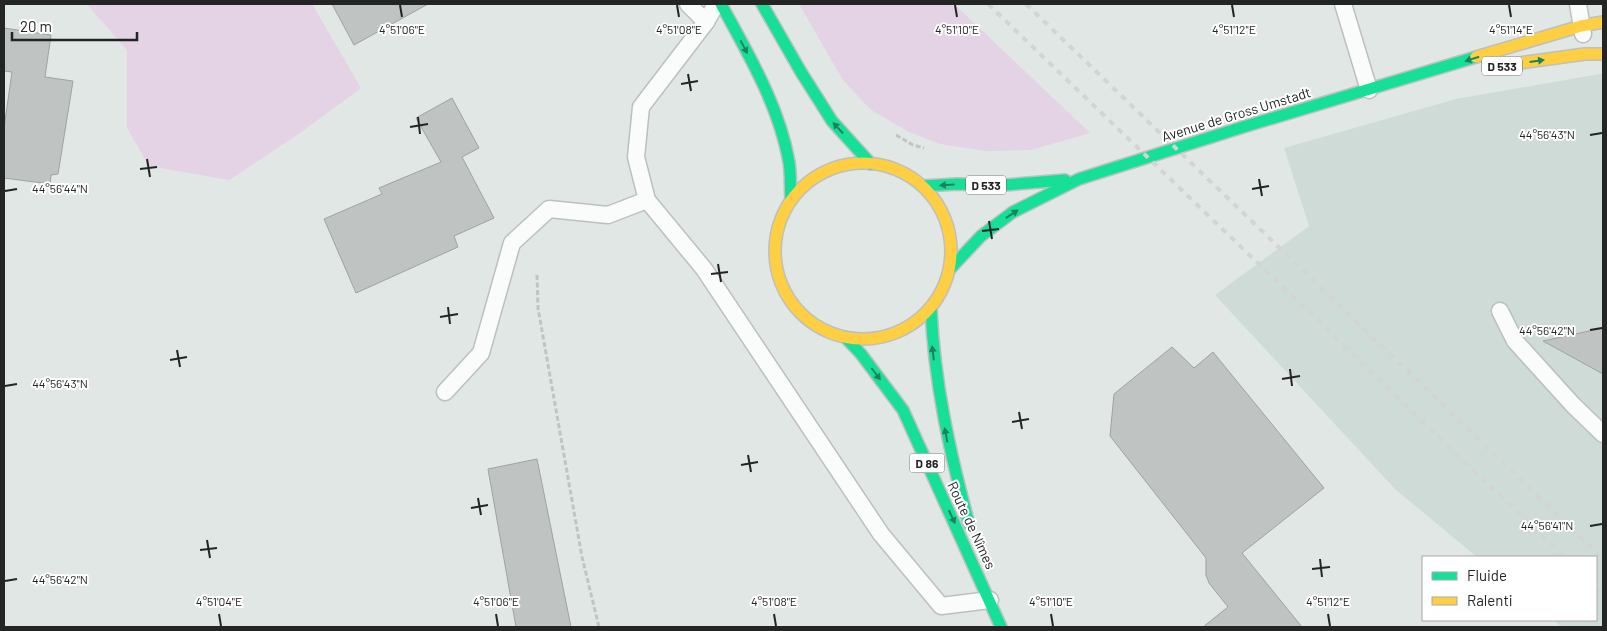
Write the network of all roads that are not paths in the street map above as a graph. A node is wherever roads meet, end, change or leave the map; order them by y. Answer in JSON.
{"nodes":[{"id":1,"x":688,"y":4,"type":"edge"},
{"id":2,"x":716,"y":4,"type":"edge"},
{"id":3,"x":721,"y":4,"type":"edge"},
{"id":4,"x":762,"y":4,"type":"edge"},
{"id":5,"x":1343,"y":4,"type":"edge"},
{"id":6,"x":1578,"y":4,"type":"edge"},
{"id":7,"x":706,"y":22,"type":"junction"},
{"id":8,"x":1603,"y":22,"type":"edge"},
{"id":9,"x":1582,"y":26,"type":"junction"},
{"id":10,"x":1585,"y":54,"type":"junction"},
{"id":11,"x":1603,"y":54,"type":"edge"},
{"id":12,"x":1402,"y":80,"type":"junction"},
{"id":13,"x":1369,"y":90,"type":"junction"},
{"id":14,"x":872,"y":164,"type":"junction"},
{"id":15,"x":1079,"y":179,"type":"junction"},
{"id":16,"x":923,"y":186,"type":"junction"},
{"id":17,"x":647,"y":200,"type":"junction"},
{"id":18,"x":791,"y":200,"type":"junction"},
{"id":19,"x":950,"y":269,"type":"junction"},
{"id":20,"x":931,"y":308,"type":"junction"},
{"id":21,"x":1500,"y":311,"type":"dead end"},
{"id":22,"x":845,"y":337,"type":"junction"},
{"id":23,"x":445,"y":392,"type":"dead end"},
{"id":24,"x":1603,"y":434,"type":"edge"},
{"id":25,"x":990,"y":600,"type":"junction"},
{"id":26,"x":1001,"y":627,"type":"edge"}],
"edges":[{"from":1,"to":7,"type":"lane"},
{"from":2,"to":7,"type":"lane"},
{"from":3,"to":18,"type":"main road","one_way":true},
{"from":14,"to":4,"type":"main road","one_way":true},
{"from":5,"to":13,"type":"lane"},
{"from":6,"to":9,"type":"lane"},
{"from":7,"to":17,"type":"lane"},
{"from":8,"to":9,"type":"main road","name":"Avenue de Gross Umstadt","number":"D 533"},
{"from":9,"to":10,"type":"lane"},
{"from":9,"to":12,"type":"main road","name":"Avenue de Gross Umstadt","number":"D 533","one_way":true},
{"from":10,"to":11,"type":"main road","name":"Avenue de Gross Umstadt","number":"D 533"},
{"from":12,"to":10,"type":"main road","name":"Avenue de Gross Umstadt","number":"D 533","one_way":true},
{"from":12,"to":13,"type":"main road","name":"Avenue de Gross Umstadt","number":"D 533"},
{"from":13,"to":15,"type":"main road","name":"Avenue de Gross Umstadt","number":"D 533"},
{"from":14,"to":16,"type":"main road"},
{"from":14,"to":18,"type":"main road"},
{"from":15,"to":16,"type":"main road","name":"Avenue de Gross Umstadt","number":"D 533","one_way":true},
{"from":19,"to":15,"type":"main road","name":"Avenue de Gross Umstadt","number":"D 533","one_way":true},
{"from":16,"to":19,"type":"main road"},
{"from":17,"to":23,"type":"lane"},
{"from":17,"to":25,"type":"lane"},
{"from":18,"to":22,"type":"main road"},
{"from":19,"to":20,"type":"main road"},
{"from":20,"to":22,"type":"main road"},
{"from":25,"to":20,"type":"main road","name":"Route de Nîmes","number":"D 86","one_way":true},
{"from":21,"to":24,"type":"lane"},
{"from":22,"to":25,"type":"main road","name":"Route de Nîmes","number":"D 86","one_way":true},
{"from":25,"to":26,"type":"main road","name":"Route de Nîmes","number":"D 86"}]}
